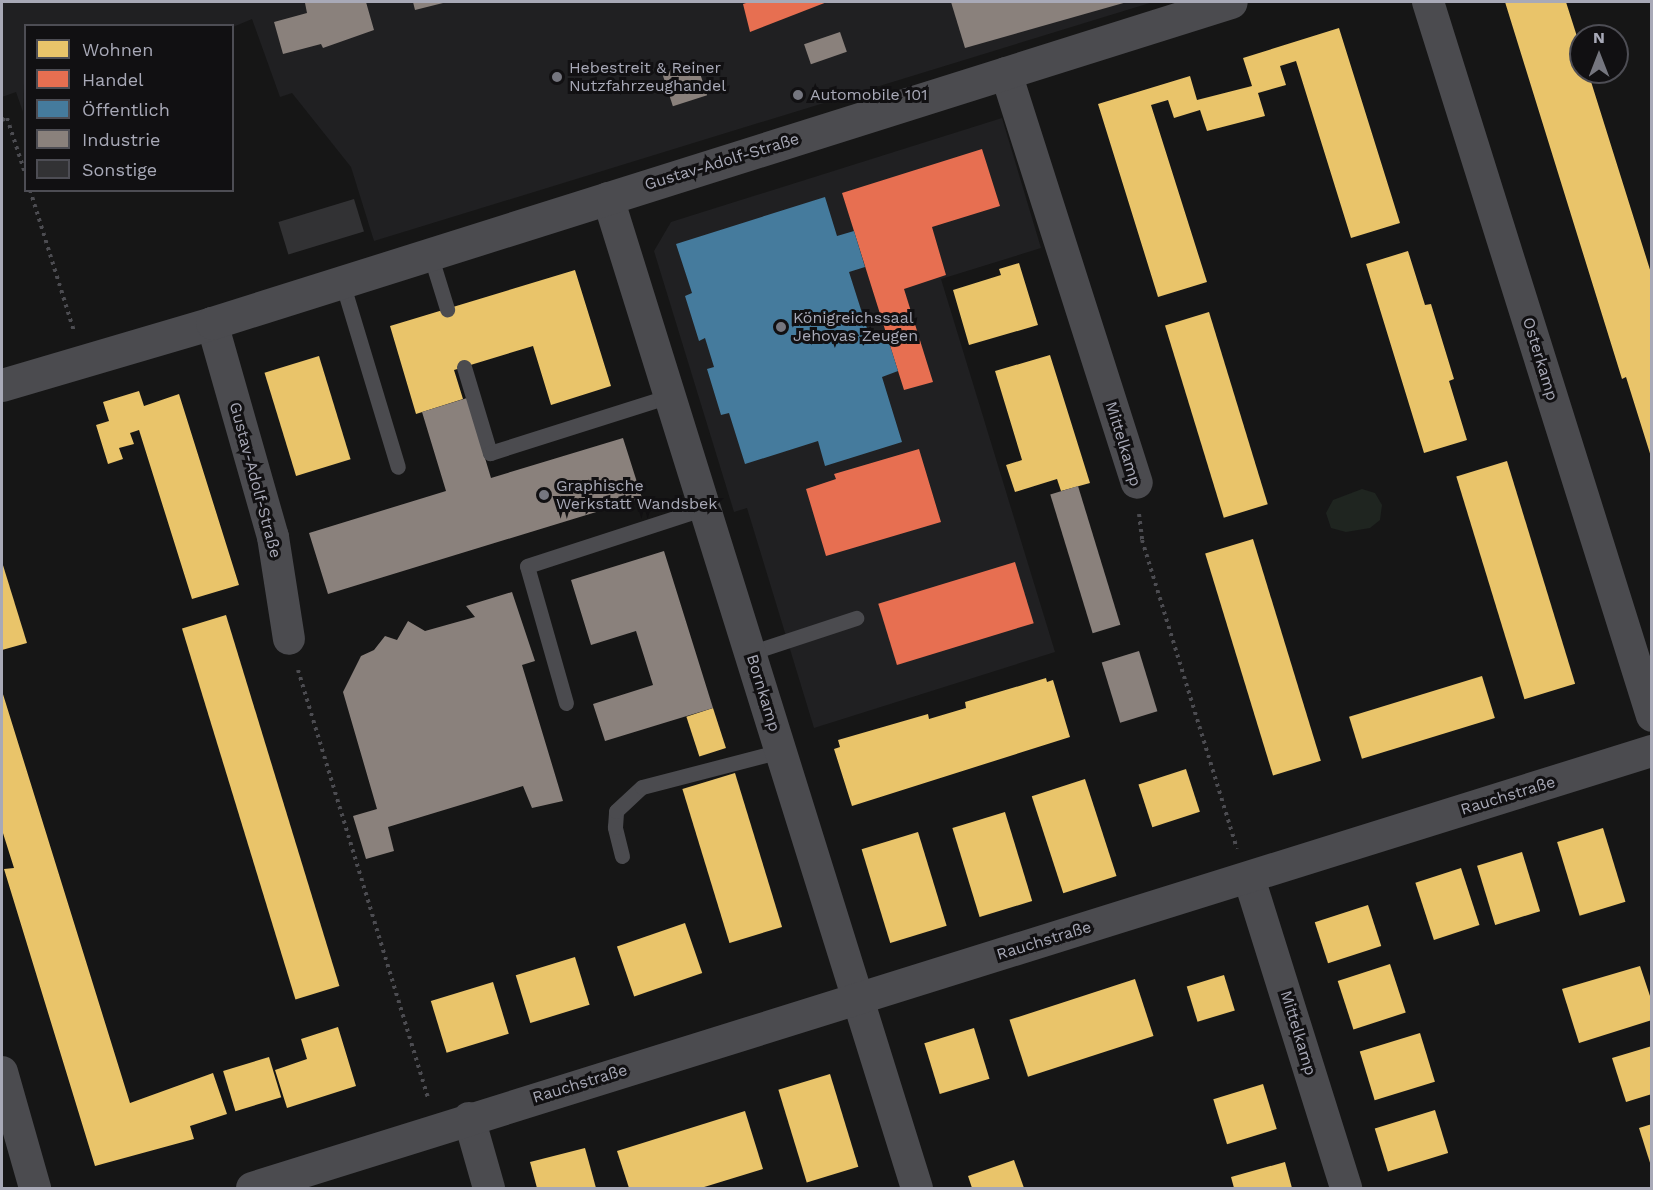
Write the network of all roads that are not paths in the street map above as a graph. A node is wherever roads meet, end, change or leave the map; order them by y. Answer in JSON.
{"nodes":[{"id":1,"x":1231,"y":2,"type":"edge"},
{"id":2,"x":1428,"y":2,"type":"edge"},
{"id":3,"x":1006,"y":73,"type":"junction"},
{"id":4,"x":608,"y":198,"type":"junction"},
{"id":5,"x":430,"y":254,"type":"junction"},
{"id":6,"x":342,"y":282,"type":"junction"},
{"id":7,"x":447,"y":309,"type":"dead end"},
{"id":8,"x":212,"y":323,"type":"junction"},
{"id":9,"x":464,"y":367,"type":"dead end"},
{"id":10,"x":2,"y":385,"type":"edge"},
{"id":11,"x":670,"y":396,"type":"junction"},
{"id":12,"x":398,"y":467,"type":"dead end"},
{"id":13,"x":1137,"y":483,"type":"road end"},
{"id":14,"x":705,"y":508,"type":"junction"},
{"id":15,"x":856,"y":618,"type":"dead end"},
{"id":16,"x":289,"y":639,"type":"road end"},
{"id":17,"x":750,"y":653,"type":"junction"},
{"id":18,"x":566,"y":703,"type":"dead end"},
{"id":19,"x":1652,"y":716,"type":"edge"},
{"id":20,"x":781,"y":751,"type":"junction"},
{"id":21,"x":1652,"y":751,"type":"edge"},
{"id":22,"x":622,"y":856,"type":"dead end"},
{"id":23,"x":1243,"y":865,"type":"junction"},
{"id":24,"x":858,"y":998,"type":"junction"},
{"id":25,"x":2,"y":1072,"type":"edge"},
{"id":26,"x":469,"y":1118,"type":"junction"},
{"id":27,"x":35,"y":1188,"type":"edge"},
{"id":28,"x":252,"y":1188,"type":"edge"},
{"id":29,"x":489,"y":1188,"type":"edge"},
{"id":30,"x":917,"y":1188,"type":"edge"},
{"id":31,"x":1346,"y":1188,"type":"edge"}],
"edges":[{"from":1,"to":3,"type":"street","name":"Gustav-Adolf-Straße"},
{"from":2,"to":19,"type":"street","name":"Osterkamp"},
{"from":3,"to":4,"type":"street","name":"Gustav-Adolf-Straße"},
{"from":3,"to":13,"type":"street","name":"Mittelkamp"},
{"from":4,"to":5,"type":"street","name":"Gustav-Adolf-Straße"},
{"from":4,"to":11,"type":"street","name":"Bornkamp"},
{"from":5,"to":6,"type":"street","name":"Gustav-Adolf-Straße"},
{"from":5,"to":7,"type":"lane"},
{"from":6,"to":8,"type":"street","name":"Gustav-Adolf-Straße"},
{"from":6,"to":12,"type":"lane"},
{"from":8,"to":10,"type":"street","name":"Gustav-Adolf-Straße"},
{"from":8,"to":16,"type":"street","name":"Gustav-Adolf-Straße"},
{"from":9,"to":11,"type":"lane"},
{"from":11,"to":14,"type":"street","name":"Bornkamp"},
{"from":14,"to":17,"type":"street","name":"Bornkamp"},
{"from":14,"to":18,"type":"lane"},
{"from":15,"to":17,"type":"lane"},
{"from":17,"to":20,"type":"street","name":"Bornkamp"},
{"from":20,"to":22,"type":"lane"},
{"from":20,"to":24,"type":"street","name":"Bornkamp"},
{"from":21,"to":23,"type":"street","name":"Rauchstraße"},
{"from":23,"to":24,"type":"street","name":"Rauchstraße"},
{"from":23,"to":31,"type":"street","name":"Mittelkamp"},
{"from":24,"to":26,"type":"street","name":"Rauchstraße"},
{"from":24,"to":30,"type":"street","name":"Bornkamp"},
{"from":25,"to":27,"type":"street"},
{"from":26,"to":28,"type":"street","name":"Rauchstraße"},
{"from":26,"to":29,"type":"street"}]}
